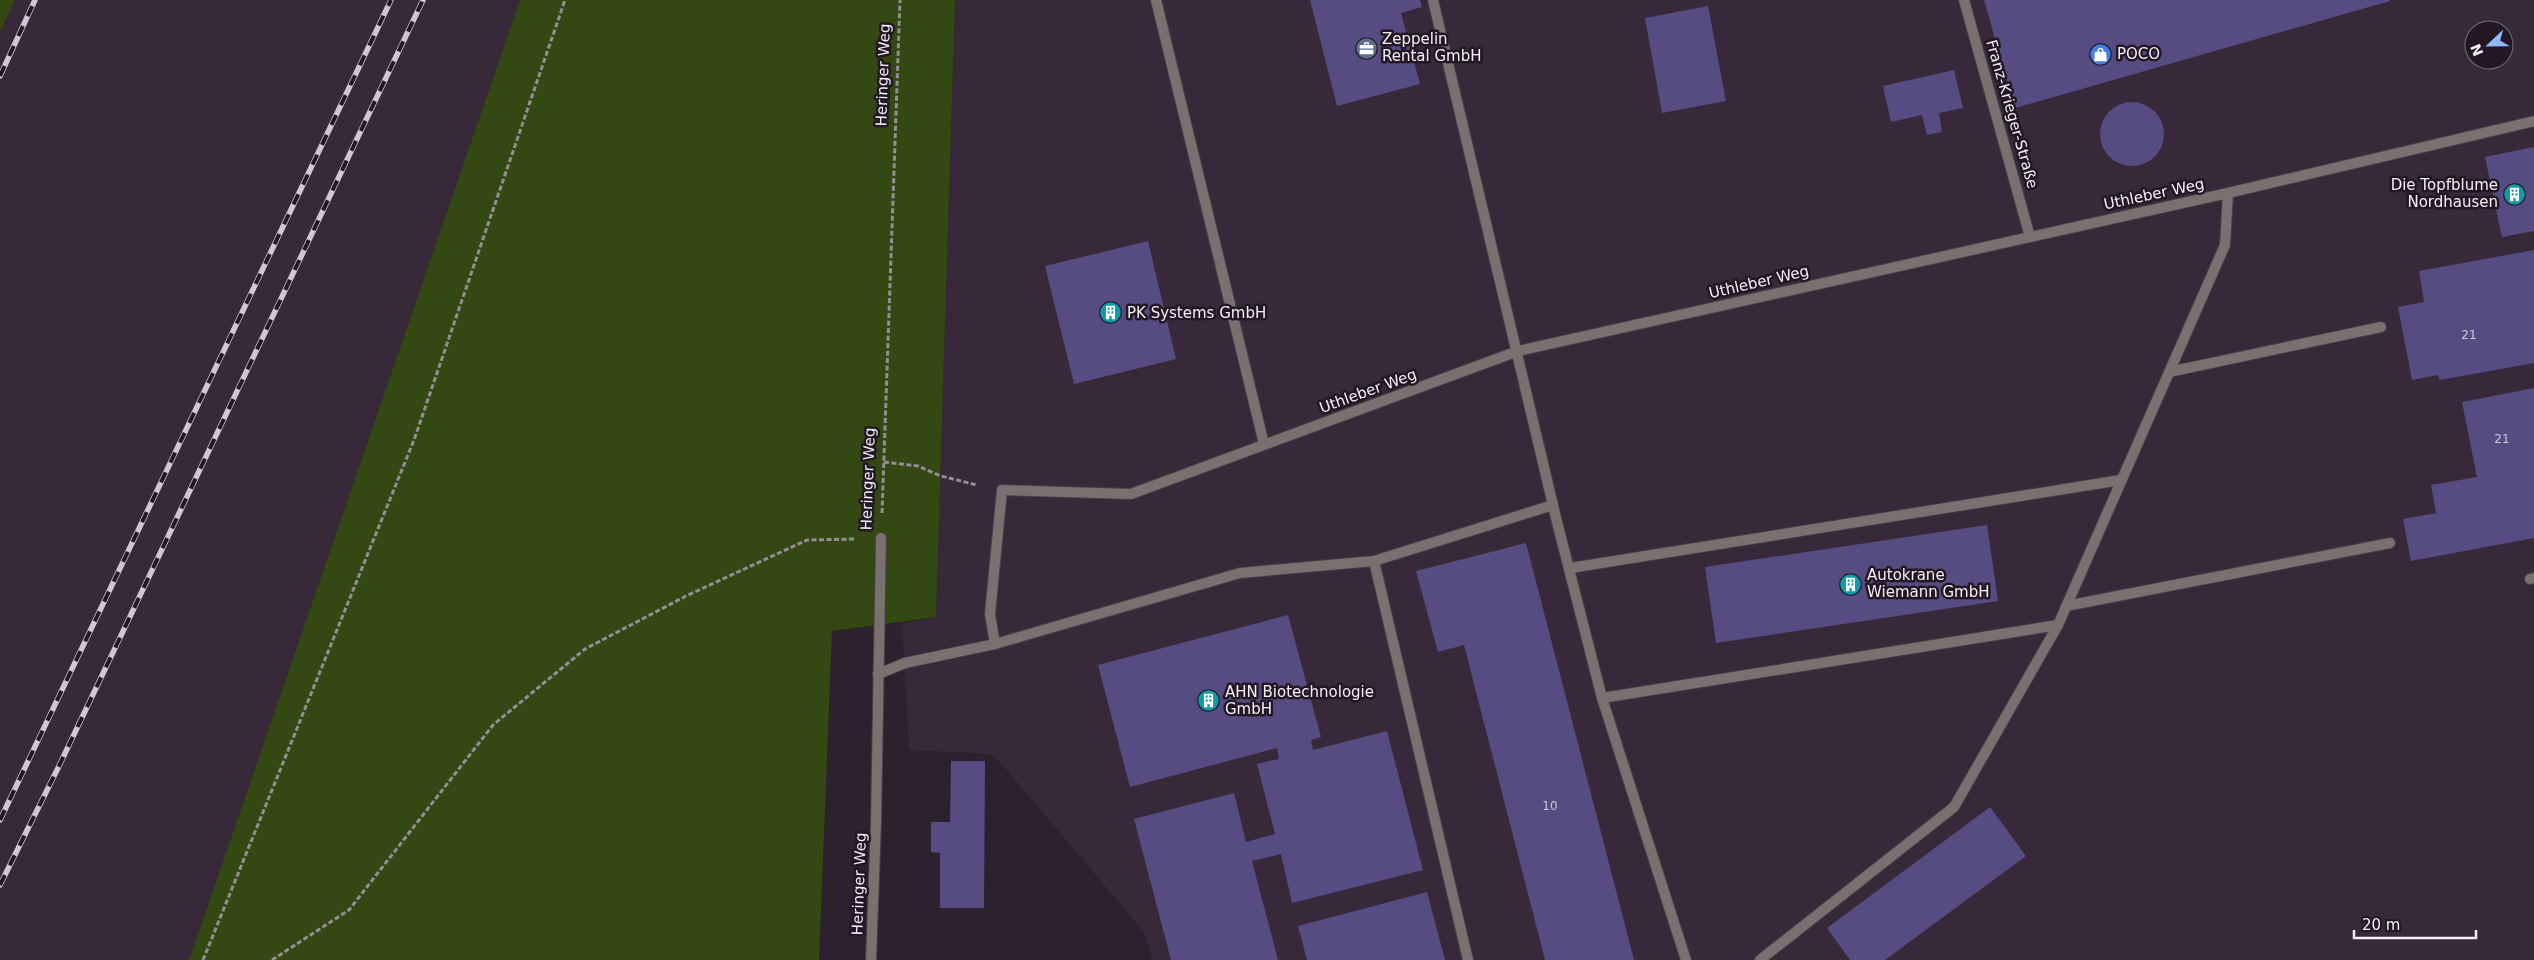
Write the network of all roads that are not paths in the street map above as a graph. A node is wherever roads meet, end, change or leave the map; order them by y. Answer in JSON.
{"nodes":[{"id":1,"x":1156,"y":0,"type":"edge"},
{"id":2,"x":1433,"y":0,"type":"edge"},
{"id":3,"x":1964,"y":0,"type":"edge"},
{"id":4,"x":2534,"y":121,"type":"edge"},
{"id":5,"x":2228,"y":194,"type":"junction"},
{"id":6,"x":2030,"y":237,"type":"junction"},
{"id":7,"x":2381,"y":327,"type":"dead end"},
{"id":8,"x":1518,"y":352,"type":"junction"},
{"id":9,"x":2169,"y":372,"type":"junction"},
{"id":10,"x":1264,"y":444,"type":"junction"},
{"id":11,"x":2120,"y":480,"type":"junction"},
{"id":12,"x":1553,"y":505,"type":"junction"},
{"id":13,"x":881,"y":538,"type":"road end"},
{"id":14,"x":2390,"y":543,"type":"dead end"},
{"id":15,"x":1374,"y":561,"type":"junction"},
{"id":16,"x":1570,"y":568,"type":"junction"},
{"id":17,"x":2066,"y":606,"type":"junction"},
{"id":18,"x":2058,"y":625,"type":"junction"},
{"id":19,"x":995,"y":644,"type":"junction"},
{"id":20,"x":878,"y":674,"type":"junction"},
{"id":21,"x":1602,"y":698,"type":"junction"},
{"id":22,"x":871,"y":960,"type":"edge"},
{"id":23,"x":1468,"y":960,"type":"edge"},
{"id":24,"x":1686,"y":960,"type":"edge"},
{"id":25,"x":1760,"y":960,"type":"edge"}],
"edges":[{"from":1,"to":10,"type":"street"},
{"from":2,"to":8,"type":"street"},
{"from":3,"to":6,"type":"street","name":"Franz-Krieger-Straße"},
{"from":4,"to":5,"type":"street","name":"Uthleber Weg"},
{"from":5,"to":6,"type":"street","name":"Uthleber Weg"},
{"from":5,"to":9,"type":"street"},
{"from":6,"to":8,"type":"street","name":"Uthleber Weg"},
{"from":7,"to":9,"type":"street"},
{"from":8,"to":10,"type":"street","name":"Uthleber Weg"},
{"from":8,"to":12,"type":"street"},
{"from":9,"to":11,"type":"street"},
{"from":10,"to":19,"type":"street","name":"Uthleber Weg"},
{"from":11,"to":16,"type":"street"},
{"from":11,"to":17,"type":"street"},
{"from":12,"to":15,"type":"street"},
{"from":12,"to":16,"type":"street"},
{"from":13,"to":20,"type":"street","name":"Heringer Weg"},
{"from":14,"to":17,"type":"street"},
{"from":15,"to":19,"type":"street"},
{"from":15,"to":23,"type":"street"},
{"from":16,"to":21,"type":"street"},
{"from":17,"to":18,"type":"street"},
{"from":18,"to":21,"type":"street"},
{"from":18,"to":25,"type":"street"},
{"from":19,"to":20,"type":"street"},
{"from":20,"to":22,"type":"street","name":"Heringer Weg"},
{"from":21,"to":24,"type":"street"}]}
